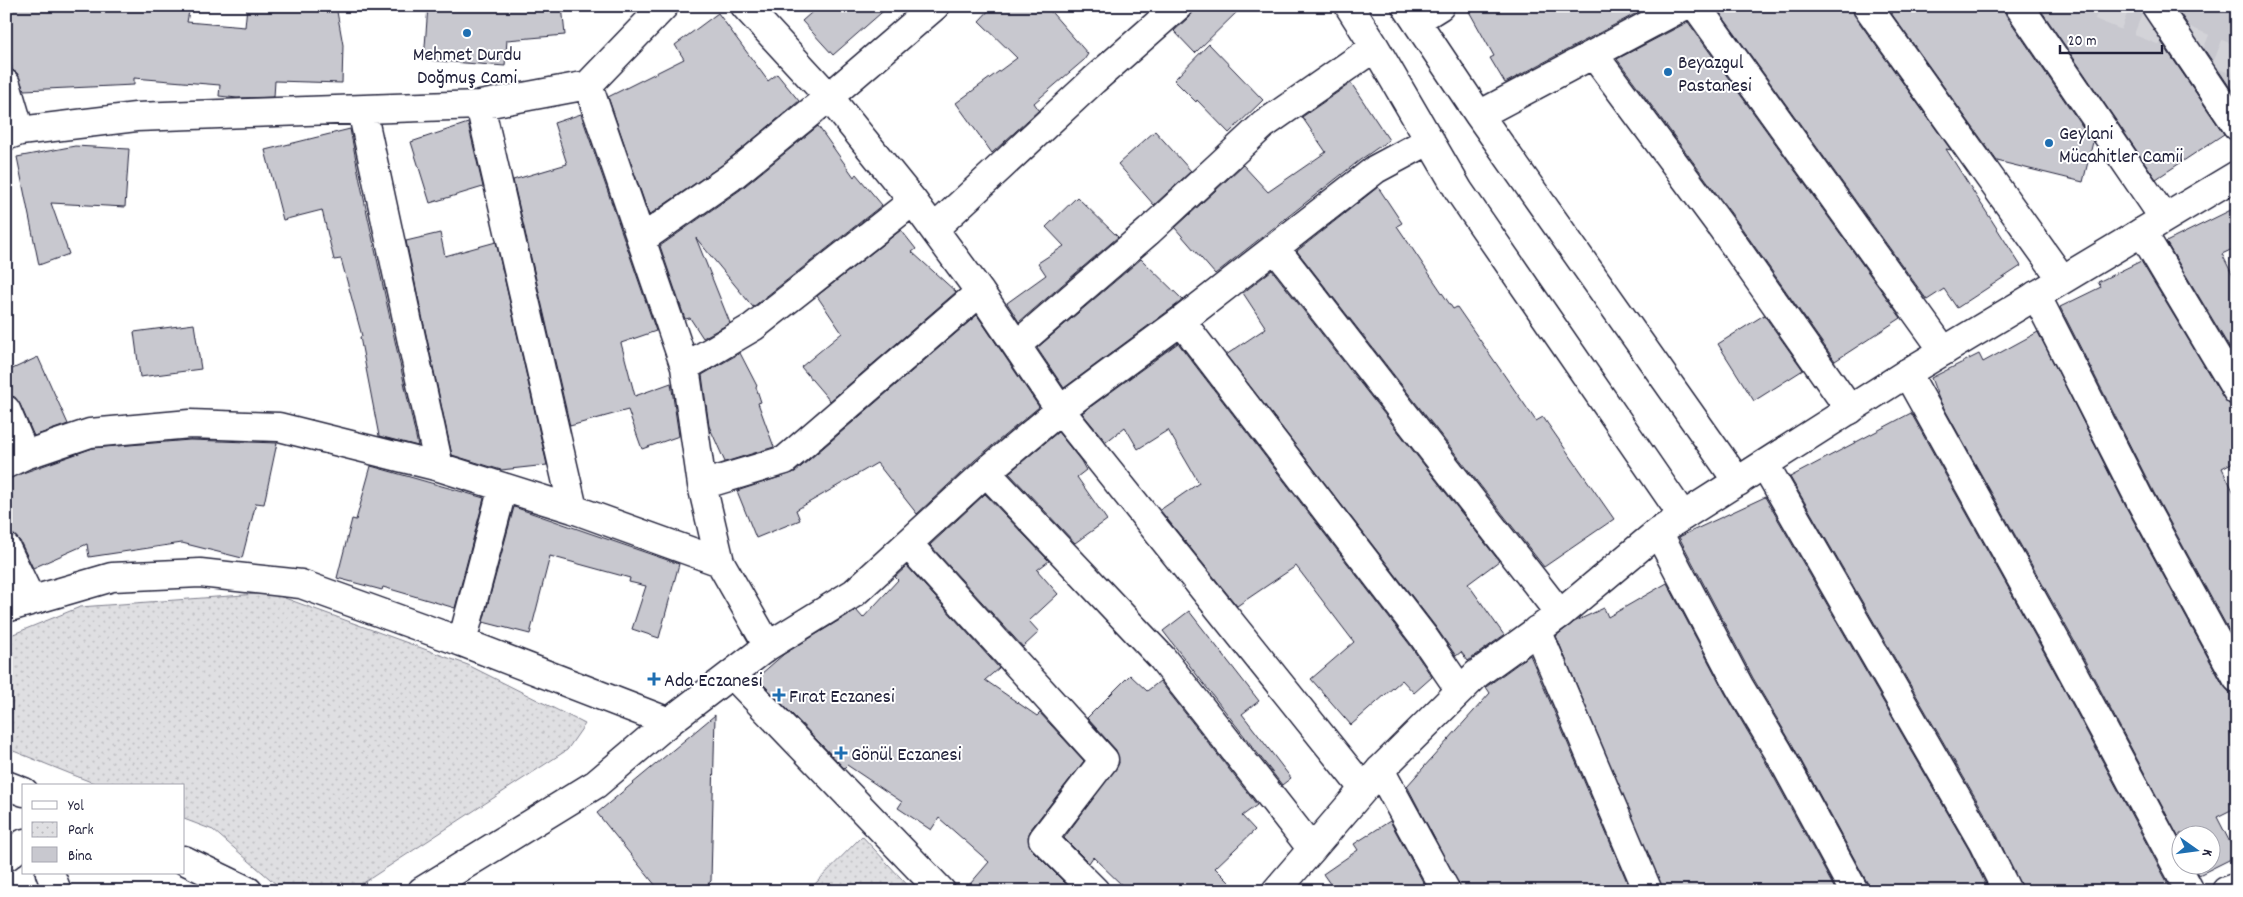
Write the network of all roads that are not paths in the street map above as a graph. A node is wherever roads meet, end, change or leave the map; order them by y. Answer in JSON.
{"nodes":[{"id":1,"x":664,"y":6,"type":"edge"},
{"id":2,"x":745,"y":6,"type":"edge"},
{"id":3,"x":935,"y":6,"type":"edge"},
{"id":4,"x":1178,"y":6,"type":"edge"},
{"id":5,"x":1349,"y":6,"type":"edge"},
{"id":6,"x":1440,"y":6,"type":"edge"},
{"id":7,"x":1684,"y":6,"type":"edge"},
{"id":8,"x":1696,"y":6,"type":"edge"},
{"id":9,"x":1867,"y":6,"type":"edge"},
{"id":10,"x":2019,"y":6,"type":"edge"},
{"id":11,"x":2156,"y":6,"type":"edge"},
{"id":12,"x":1411,"y":14,"type":"edge"},
{"id":13,"x":1375,"y":47,"type":"junction"},
{"id":14,"x":1594,"y":55,"type":"junction"},
{"id":15,"x":6,"y":84,"type":"edge"},
{"id":16,"x":588,"y":85,"type":"junction"},
{"id":17,"x":829,"y":97,"type":"junction"},
{"id":18,"x":480,"y":105,"type":"junction"},
{"id":19,"x":362,"y":110,"type":"junction"},
{"id":20,"x":1479,"y":115,"type":"junction"},
{"id":21,"x":2237,"y":126,"type":"edge"},
{"id":22,"x":13,"y":134,"type":"edge"},
{"id":23,"x":1430,"y":140,"type":"junction"},
{"id":24,"x":2237,"y":175,"type":"edge"},
{"id":25,"x":913,"y":201,"type":"junction"},
{"id":26,"x":2153,"y":225,"type":"junction"},
{"id":27,"x":934,"y":229,"type":"junction"},
{"id":28,"x":642,"y":239,"type":"junction"},
{"id":29,"x":1275,"y":248,"type":"junction"},
{"id":30,"x":2062,"y":279,"type":"junction"},
{"id":31,"x":980,"y":292,"type":"junction"},
{"id":32,"x":2036,"y":295,"type":"junction"},
{"id":33,"x":1181,"y":321,"type":"junction"},
{"id":34,"x":1017,"y":345,"type":"junction"},
{"id":35,"x":1944,"y":351,"type":"junction"},
{"id":36,"x":685,"y":367,"type":"junction"},
{"id":37,"x":1907,"y":373,"type":"junction"},
{"id":38,"x":2237,"y":391,"type":"edge"},
{"id":39,"x":6,"y":410,"type":"edge"},
{"id":40,"x":1060,"y":410,"type":"junction"},
{"id":41,"x":1850,"y":410,"type":"junction"},
{"id":42,"x":16,"y":460,"type":"edge"},
{"id":43,"x":1765,"y":465,"type":"junction"},
{"id":44,"x":439,"y":467,"type":"junction"},
{"id":45,"x":986,"y":472,"type":"junction"},
{"id":46,"x":1738,"y":482,"type":"junction"},
{"id":47,"x":702,"y":485,"type":"junction"},
{"id":48,"x":503,"y":487,"type":"junction"},
{"id":49,"x":573,"y":509,"type":"junction"},
{"id":50,"x":1683,"y":516,"type":"junction"},
{"id":51,"x":1658,"y":532,"type":"junction"},
{"id":52,"x":908,"y":544,"type":"junction"},
{"id":53,"x":6,"y":548,"type":"edge"},
{"id":54,"x":720,"y":562,"type":"junction"},
{"id":55,"x":19,"y":604,"type":"edge"},
{"id":56,"x":1560,"y":614,"type":"junction"},
{"id":57,"x":1537,"y":630,"type":"junction"},
{"id":58,"x":462,"y":642,"type":"junction"},
{"id":59,"x":768,"y":646,"type":"junction"},
{"id":60,"x":732,"y":674,"type":"junction"},
{"id":61,"x":2237,"y":678,"type":"edge"},
{"id":62,"x":1460,"y":690,"type":"junction"},
{"id":63,"x":669,"y":722,"type":"junction"},
{"id":64,"x":1372,"y":779,"type":"junction"},
{"id":65,"x":6,"y":785,"type":"edge"},
{"id":66,"x":22,"y":791,"type":"edge"},
{"id":67,"x":22,"y":844,"type":"edge"},
{"id":68,"x":1312,"y":849,"type":"junction"},
{"id":69,"x":6,"y":856,"type":"edge"},
{"id":70,"x":185,"y":860,"type":"edge"},
{"id":71,"x":50,"y":874,"type":"edge"},
{"id":72,"x":2237,"y":886,"type":"edge"},
{"id":73,"x":57,"y":891,"type":"edge"},
{"id":74,"x":248,"y":891,"type":"edge"},
{"id":75,"x":422,"y":891,"type":"edge"},
{"id":76,"x":941,"y":891,"type":"edge"},
{"id":77,"x":1095,"y":891,"type":"edge"},
{"id":78,"x":1276,"y":891,"type":"edge"},
{"id":79,"x":1446,"y":891,"type":"edge"},
{"id":80,"x":1648,"y":891,"type":"edge"},
{"id":81,"x":1854,"y":891,"type":"edge"},
{"id":82,"x":2007,"y":891,"type":"edge"},
{"id":83,"x":2190,"y":891,"type":"edge"},
{"id":84,"x":2226,"y":891,"type":"edge"}],
"edges":[{"from":1,"to":16,"type":"street"},
{"from":2,"to":17,"type":"street"},
{"from":3,"to":17,"type":"street"},
{"from":4,"to":27,"type":"street"},
{"from":5,"to":13,"type":"street"},
{"from":6,"to":12,"type":"street"},
{"from":7,"to":14,"type":"street"},
{"from":8,"to":35,"type":"street"},
{"from":9,"to":30,"type":"street"},
{"from":10,"to":26,"type":"street"},
{"from":11,"to":21,"type":"street"},
{"from":12,"to":20,"type":"street"},
{"from":13,"to":23,"type":"street"},
{"from":13,"to":34,"type":"street"},
{"from":14,"to":20,"type":"street"},
{"from":14,"to":41,"type":"street"},
{"from":15,"to":22,"type":"street"},
{"from":16,"to":18,"type":"street"},
{"from":16,"to":28,"type":"street"},
{"from":17,"to":25,"type":"street"},
{"from":17,"to":28,"type":"street"},
{"from":18,"to":19,"type":"street"},
{"from":18,"to":49,"type":"street"},
{"from":19,"to":22,"type":"street"},
{"from":19,"to":44,"type":"street"},
{"from":20,"to":46,"type":"street"},
{"from":23,"to":29,"type":"street"},
{"from":23,"to":50,"type":"street"},
{"from":24,"to":26,"type":"street"},
{"from":25,"to":27,"type":"street"},
{"from":25,"to":36,"type":"street"},
{"from":26,"to":30,"type":"street"},
{"from":26,"to":38,"type":"street"},
{"from":27,"to":31,"type":"street"},
{"from":28,"to":36,"type":"street"},
{"from":29,"to":33,"type":"street"},
{"from":29,"to":56,"type":"street"},
{"from":30,"to":32,"type":"street"},
{"from":31,"to":34,"type":"street"},
{"from":31,"to":47,"type":"street"},
{"from":32,"to":35,"type":"street"},
{"from":32,"to":61,"type":"street"},
{"from":33,"to":40,"type":"street"},
{"from":33,"to":62,"type":"street"},
{"from":34,"to":40,"type":"street"},
{"from":35,"to":37,"type":"street"},
{"from":36,"to":47,"type":"street"},
{"from":37,"to":41,"type":"street"},
{"from":37,"to":83,"type":"street"},
{"from":39,"to":42,"type":"street"},
{"from":40,"to":45,"type":"street"},
{"from":40,"to":64,"type":"street"},
{"from":41,"to":43,"type":"street"},
{"from":42,"to":44,"type":"street"},
{"from":43,"to":46,"type":"street"},
{"from":43,"to":82,"type":"street"},
{"from":44,"to":48,"type":"street"},
{"from":45,"to":52,"type":"street"},
{"from":45,"to":68,"type":"street"},
{"from":46,"to":50,"type":"street"},
{"from":47,"to":54,"type":"street"},
{"from":48,"to":49,"type":"street"},
{"from":48,"to":58,"type":"street"},
{"from":49,"to":54,"type":"street"},
{"from":50,"to":51,"type":"street"},
{"from":51,"to":56,"type":"street"},
{"from":51,"to":81,"type":"street"},
{"from":52,"to":59,"type":"street"},
{"from":52,"to":77,"type":"street"},
{"from":53,"to":55,"type":"street"},
{"from":54,"to":59,"type":"street"},
{"from":55,"to":58,"type":"street"},
{"from":56,"to":57,"type":"street"},
{"from":57,"to":62,"type":"street"},
{"from":57,"to":80,"type":"street"},
{"from":58,"to":63,"type":"street"},
{"from":59,"to":60,"type":"street"},
{"from":60,"to":63,"type":"street"},
{"from":60,"to":76,"type":"street"},
{"from":62,"to":64,"type":"street"},
{"from":63,"to":75,"type":"street"},
{"from":64,"to":68,"type":"street"},
{"from":64,"to":79,"type":"street"},
{"from":65,"to":66,"type":"street"},
{"from":67,"to":69,"type":"street"},
{"from":68,"to":78,"type":"street"},
{"from":70,"to":74,"type":"street"},
{"from":71,"to":73,"type":"street"},
{"from":72,"to":84,"type":"street"}]}
